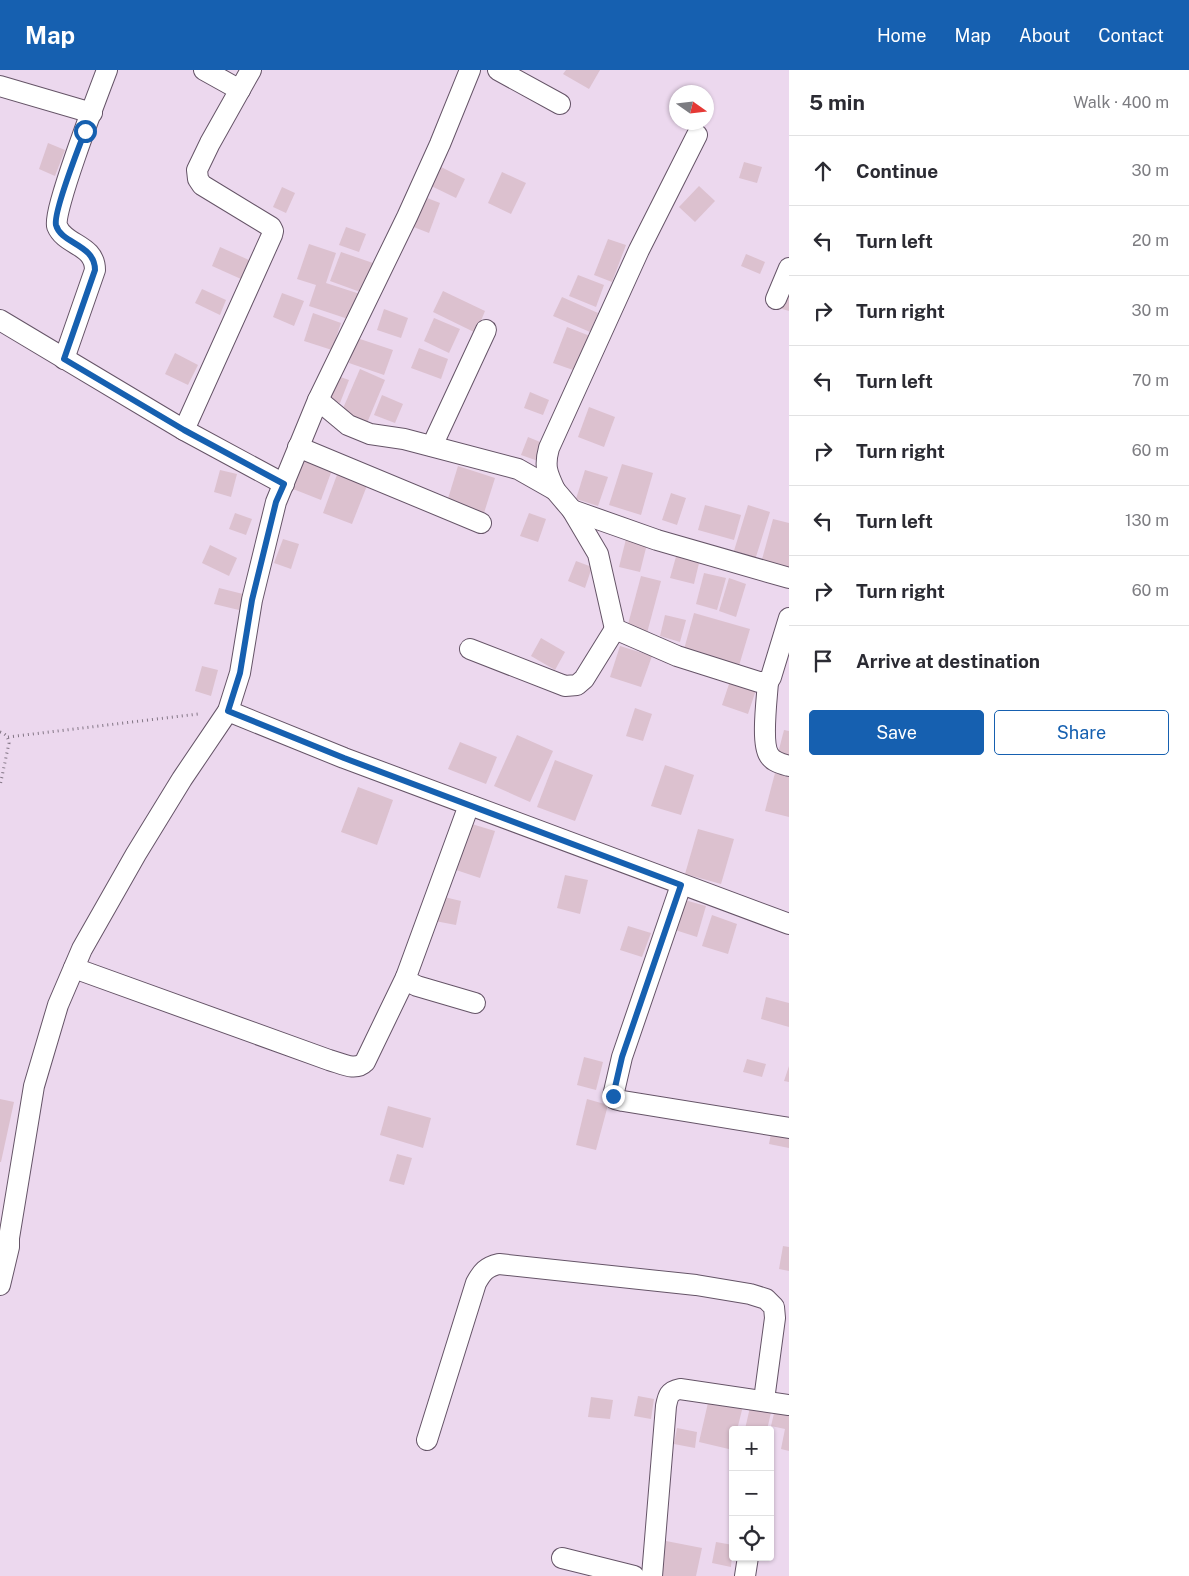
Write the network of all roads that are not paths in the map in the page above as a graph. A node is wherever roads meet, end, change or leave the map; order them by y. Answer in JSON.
{"nodes":[{"id":1,"x":107,"y":70,"type":"edge"},
{"id":2,"x":204,"y":70,"type":"edge"},
{"id":3,"x":251,"y":70,"type":"edge"},
{"id":4,"x":470,"y":70,"type":"edge"},
{"id":5,"x":498,"y":70,"type":"edge"},
{"id":6,"x":0,"y":86,"type":"edge"},
{"id":7,"x":240,"y":90,"type":"junction"},
{"id":8,"x":560,"y":104,"type":"dead end"},
{"id":9,"x":92,"y":113,"type":"junction"},
{"id":10,"x":697,"y":135,"type":"dead end"},
{"id":11,"x":789,"y":268,"type":"edge"},
{"id":12,"x":776,"y":299,"type":"dead end"},
{"id":13,"x":0,"y":320,"type":"edge"},
{"id":14,"x":486,"y":330,"type":"dead end"},
{"id":15,"x":64,"y":359,"type":"junction"},
{"id":16,"x":318,"y":400,"type":"junction"},
{"id":17,"x":184,"y":430,"type":"junction"},
{"id":18,"x":432,"y":446,"type":"junction"},
{"id":19,"x":298,"y":447,"type":"junction"},
{"id":20,"x":284,"y":484,"type":"junction"},
{"id":21,"x":554,"y":490,"type":"junction"},
{"id":22,"x":572,"y":510,"type":"junction"},
{"id":23,"x":481,"y":523,"type":"dead end"},
{"id":24,"x":789,"y":578,"type":"edge"},
{"id":25,"x":789,"y":618,"type":"edge"},
{"id":26,"x":615,"y":629,"type":"junction"},
{"id":27,"x":470,"y":649,"type":"dead end"},
{"id":28,"x":768,"y":682,"type":"junction"},
{"id":29,"x":228,"y":711,"type":"junction"},
{"id":30,"x":789,"y":766,"type":"edge"},
{"id":31,"x":469,"y":805,"type":"junction"},
{"id":32,"x":681,"y":885,"type":"junction"},
{"id":33,"x":789,"y":924,"type":"edge"},
{"id":34,"x":74,"y":968,"type":"junction"},
{"id":35,"x":406,"y":977,"type":"junction"},
{"id":36,"x":475,"y":1004,"type":"dead end"},
{"id":37,"x":789,"y":1128,"type":"edge"},
{"id":38,"x":0,"y":1285,"type":"edge"},
{"id":39,"x":764,"y":1400,"type":"junction"},
{"id":40,"x":789,"y":1405,"type":"edge"},
{"id":41,"x":426,"y":1440,"type":"dead end"},
{"id":42,"x":562,"y":1558,"type":"dead end"},
{"id":43,"x":747,"y":1561,"type":"edge"},
{"id":44,"x":634,"y":1576,"type":"edge"},
{"id":45,"x":652,"y":1576,"type":"edge"},
{"id":46,"x":745,"y":1576,"type":"edge"}],
"edges":[{"from":1,"to":9,"type":"street"},
{"from":2,"to":7,"type":"street"},
{"from":3,"to":7,"type":"street"},
{"from":4,"to":16,"type":"street"},
{"from":5,"to":8,"type":"street"},
{"from":6,"to":9,"type":"street"},
{"from":7,"to":17,"type":"street"},
{"from":9,"to":15,"type":"street"},
{"from":10,"to":21,"type":"street"},
{"from":11,"to":12,"type":"street"},
{"from":13,"to":15,"type":"street"},
{"from":14,"to":18,"type":"street"},
{"from":15,"to":17,"type":"street"},
{"from":16,"to":18,"type":"street"},
{"from":16,"to":19,"type":"street"},
{"from":17,"to":20,"type":"street"},
{"from":18,"to":21,"type":"street"},
{"from":19,"to":20,"type":"street"},
{"from":19,"to":23,"type":"street"},
{"from":20,"to":29,"type":"street"},
{"from":21,"to":22,"type":"street"},
{"from":22,"to":24,"type":"street"},
{"from":22,"to":26,"type":"street"},
{"from":25,"to":28,"type":"street"},
{"from":26,"to":27,"type":"street"},
{"from":26,"to":28,"type":"street"},
{"from":28,"to":30,"type":"street"},
{"from":29,"to":31,"type":"street"},
{"from":29,"to":34,"type":"street"},
{"from":31,"to":32,"type":"street"},
{"from":31,"to":35,"type":"street"},
{"from":32,"to":33,"type":"street"},
{"from":32,"to":37,"type":"street"},
{"from":34,"to":35,"type":"street"},
{"from":34,"to":38,"type":"street"},
{"from":35,"to":36,"type":"street"},
{"from":39,"to":40,"type":"street"},
{"from":39,"to":41,"type":"street"},
{"from":39,"to":45,"type":"street"},
{"from":42,"to":44,"type":"street"},
{"from":43,"to":46,"type":"street"}]}
